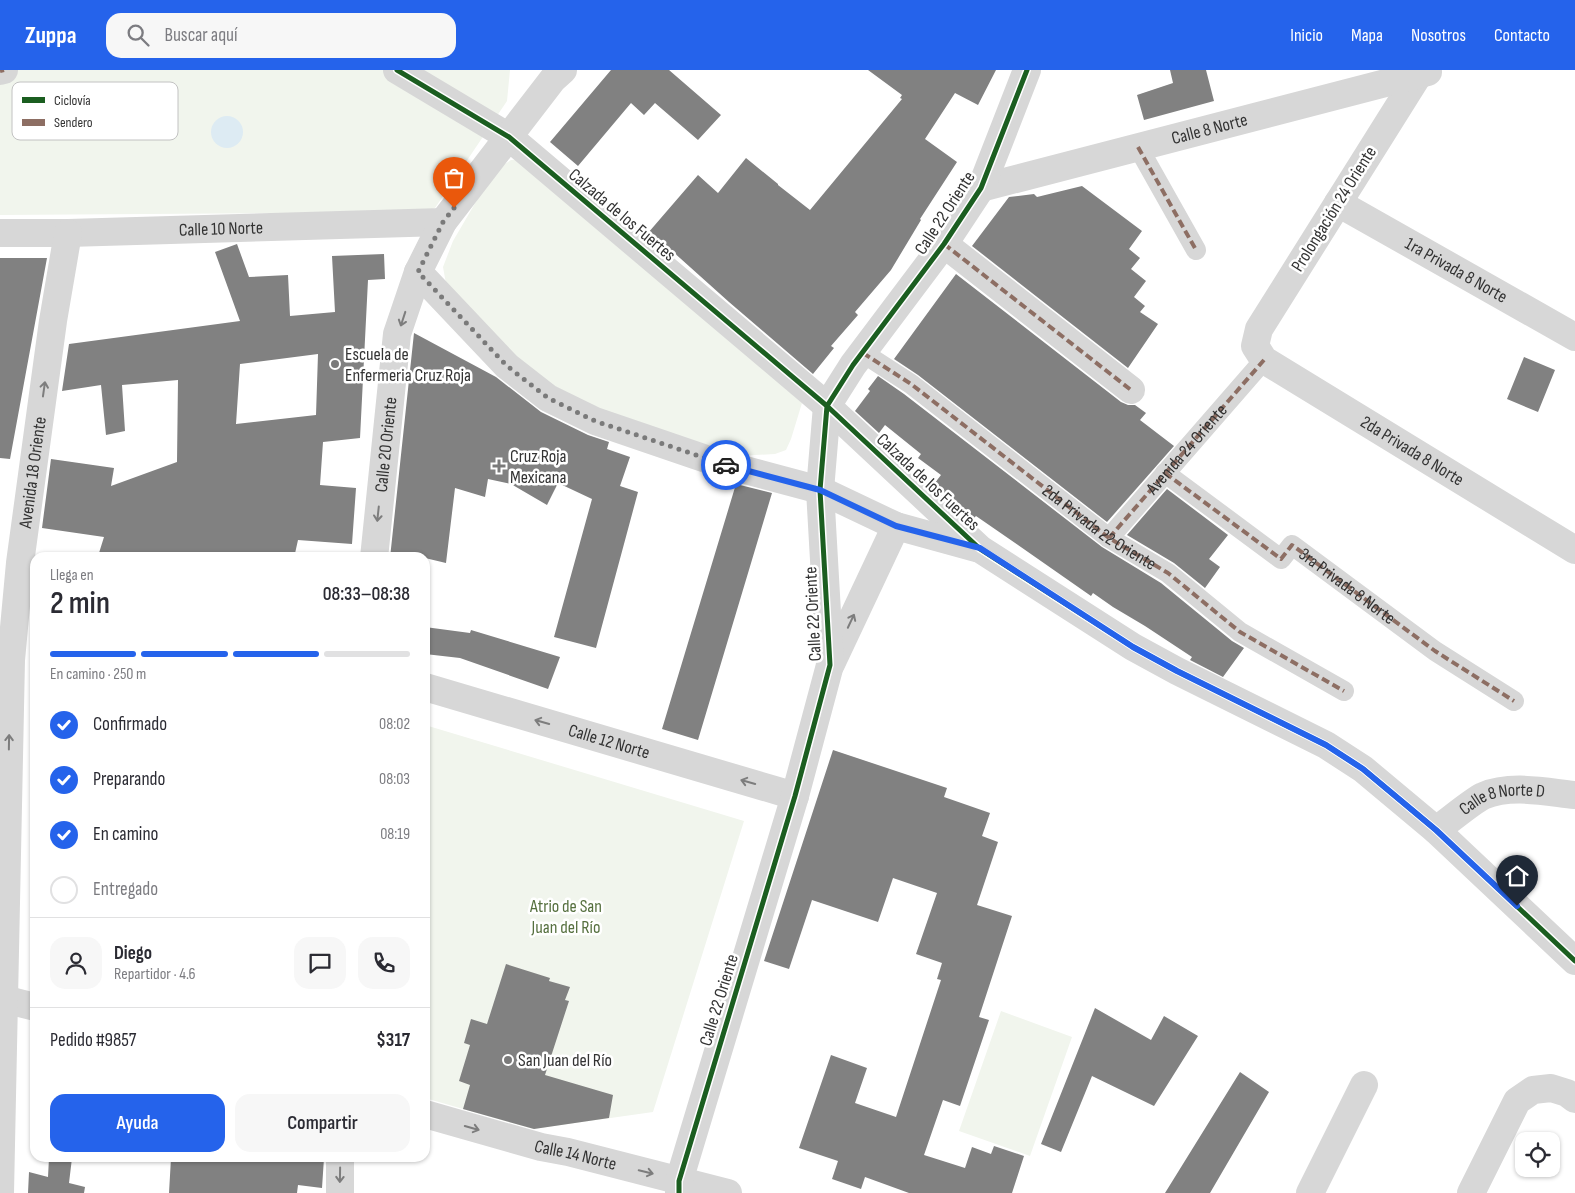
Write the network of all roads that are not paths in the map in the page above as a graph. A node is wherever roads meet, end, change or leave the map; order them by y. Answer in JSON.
{"nodes":[{"id":1,"x":4,"y":70,"type":"edge"},
{"id":2,"x":397,"y":70,"type":"edge"},
{"id":3,"x":1027,"y":70,"type":"edge"},
{"id":4,"x":0,"y":71,"type":"edge"},
{"id":5,"x":1428,"y":72,"type":"edge"},
{"id":6,"x":557,"y":73,"type":"edge"},
{"id":7,"x":509,"y":137,"type":"junction"},
{"id":8,"x":1138,"y":147,"type":"junction"},
{"id":9,"x":981,"y":188,"type":"junction"},
{"id":10,"x":1338,"y":203,"type":"junction"},
{"id":11,"x":443,"y":222,"type":"junction"},
{"id":12,"x":0,"y":233,"type":"edge"},
{"id":13,"x":68,"y":233,"type":"junction"},
{"id":14,"x":944,"y":244,"type":"junction"},
{"id":15,"x":1196,"y":250,"type":"dead end"},
{"id":16,"x":418,"y":272,"type":"junction"},
{"id":17,"x":1575,"y":337,"type":"edge"},
{"id":18,"x":862,"y":353,"type":"junction"},
{"id":19,"x":1259,"y":353,"type":"junction"},
{"id":20,"x":1131,"y":390,"type":"dead end"},
{"id":21,"x":827,"y":406,"type":"junction"},
{"id":22,"x":1165,"y":473,"type":"junction"},
{"id":23,"x":820,"y":490,"type":"junction"},
{"id":24,"x":896,"y":526,"type":"junction"},
{"id":25,"x":1109,"y":538,"type":"junction"},
{"id":26,"x":980,"y":548,"type":"junction"},
{"id":27,"x":1575,"y":550,"type":"edge"},
{"id":28,"x":375,"y":552,"type":"edge"},
{"id":29,"x":27,"y":565,"type":"edge"},
{"id":30,"x":6,"y":660,"type":"edge"},
{"id":31,"x":830,"y":665,"type":"junction"},
{"id":32,"x":430,"y":688,"type":"edge"},
{"id":33,"x":1344,"y":691,"type":"dead end"},
{"id":34,"x":1514,"y":701,"type":"dead end"},
{"id":35,"x":1575,"y":795,"type":"edge"},
{"id":36,"x":795,"y":796,"type":"junction"},
{"id":37,"x":1436,"y":830,"type":"junction"},
{"id":38,"x":1575,"y":961,"type":"edge"},
{"id":39,"x":2,"y":998,"type":"edge"},
{"id":40,"x":30,"y":1006,"type":"edge"},
{"id":41,"x":1364,"y":1085,"type":"dead end"},
{"id":42,"x":1575,"y":1099,"type":"edge"},
{"id":43,"x":430,"y":1115,"type":"edge"},
{"id":44,"x":340,"y":1162,"type":"edge"},
{"id":45,"x":679,"y":1187,"type":"edge"},
{"id":46,"x":0,"y":1193,"type":"edge"},
{"id":47,"x":340,"y":1193,"type":"edge"},
{"id":48,"x":728,"y":1193,"type":"edge"},
{"id":49,"x":1310,"y":1193,"type":"edge"},
{"id":50,"x":1471,"y":1193,"type":"edge"}],
"edges":[{"from":1,"to":4,"type":"street"},
{"from":2,"to":7,"type":"street","name":"Calzada de los Fuertes"},
{"from":3,"to":9,"type":"street","name":"Calle 22 Oriente"},
{"from":5,"to":8,"type":"street","name":"Calle 8 Norte"},
{"from":5,"to":10,"type":"street","name":"Prolongación 24 Oriente"},
{"from":6,"to":7,"type":"street","name":"Calle 20 Oriente"},
{"from":7,"to":11,"type":"street","name":"Calle 20 Oriente"},
{"from":7,"to":21,"type":"street","name":"Calzada de los Fuertes"},
{"from":8,"to":9,"type":"street","name":"Calle 8 Norte"},
{"from":8,"to":15,"type":"street"},
{"from":9,"to":14,"type":"street","name":"Calle 22 Oriente"},
{"from":10,"to":17,"type":"street","name":"1ra Privada 8 Norte"},
{"from":10,"to":19,"type":"street","name":"Prolongación 24 Oriente"},
{"from":11,"to":13,"type":"street","name":"Calle 10 Norte"},
{"from":11,"to":16,"type":"street","name":"Calle 20 Oriente"},
{"from":12,"to":13,"type":"street","name":"Calle 10 Norte"},
{"from":29,"to":13,"type":"street","name":"Avenida 18 Oriente","one_way":true},
{"from":14,"to":18,"type":"street","name":"Calle 22 Oriente"},
{"from":14,"to":20,"type":"street"},
{"from":16,"to":23,"type":"street","name":"Calzada de los Fuertes"},
{"from":16,"to":28,"type":"street","name":"Calle 20 Oriente","one_way":true},
{"from":18,"to":21,"type":"street","name":"Calle 22 Oriente"},
{"from":18,"to":25,"type":"street","name":"2da Privada 22 Oriente"},
{"from":19,"to":22,"type":"street","name":"Avenida 24 Oriente"},
{"from":19,"to":27,"type":"street","name":"2da Privada 8 Norte"},
{"from":21,"to":23,"type":"street","name":"Calle 22 Oriente"},
{"from":21,"to":26,"type":"street","name":"Calzada de los Fuertes"},
{"from":22,"to":25,"type":"street","name":"Avenida 24 Oriente"},
{"from":22,"to":34,"type":"street","name":"3ra Privada 8 Norte"},
{"from":23,"to":24,"type":"street","name":"Calzada de los Fuertes"},
{"from":23,"to":31,"type":"street","name":"Calle 22 Oriente"},
{"from":24,"to":26,"type":"street","name":"Calzada de los Fuertes"},
{"from":31,"to":24,"type":"street","name":"Calle 22 Oriente","one_way":true},
{"from":25,"to":33,"type":"street","name":"2da Privada 22 Oriente"},
{"from":26,"to":37,"type":"street","name":"Calzada de los Fuertes"},
{"from":29,"to":30,"type":"street","name":"Avenida 18 Oriente"},
{"from":39,"to":30,"type":"street","name":"Avenida 18 Oriente","one_way":true},
{"from":31,"to":36,"type":"street","name":"Calle 22 Oriente"},
{"from":36,"to":32,"type":"street","name":"Calle 12 Norte","one_way":true},
{"from":35,"to":37,"type":"street","name":"Calle 8 Norte D"},
{"from":36,"to":45,"type":"street","name":"Calle 22 Oriente"},
{"from":37,"to":38,"type":"street","name":"Calzada de los Fuertes"},
{"from":39,"to":40,"type":"street"},
{"from":39,"to":46,"type":"street","name":"Avenida 18 Oriente"},
{"from":41,"to":49,"type":"street"},
{"from":42,"to":50,"type":"street"},
{"from":43,"to":45,"type":"street","name":"Calle 14 Norte","one_way":true},
{"from":44,"to":47,"type":"street","one_way":true},
{"from":45,"to":48,"type":"street","name":"Calle 14 Norte"}]}
